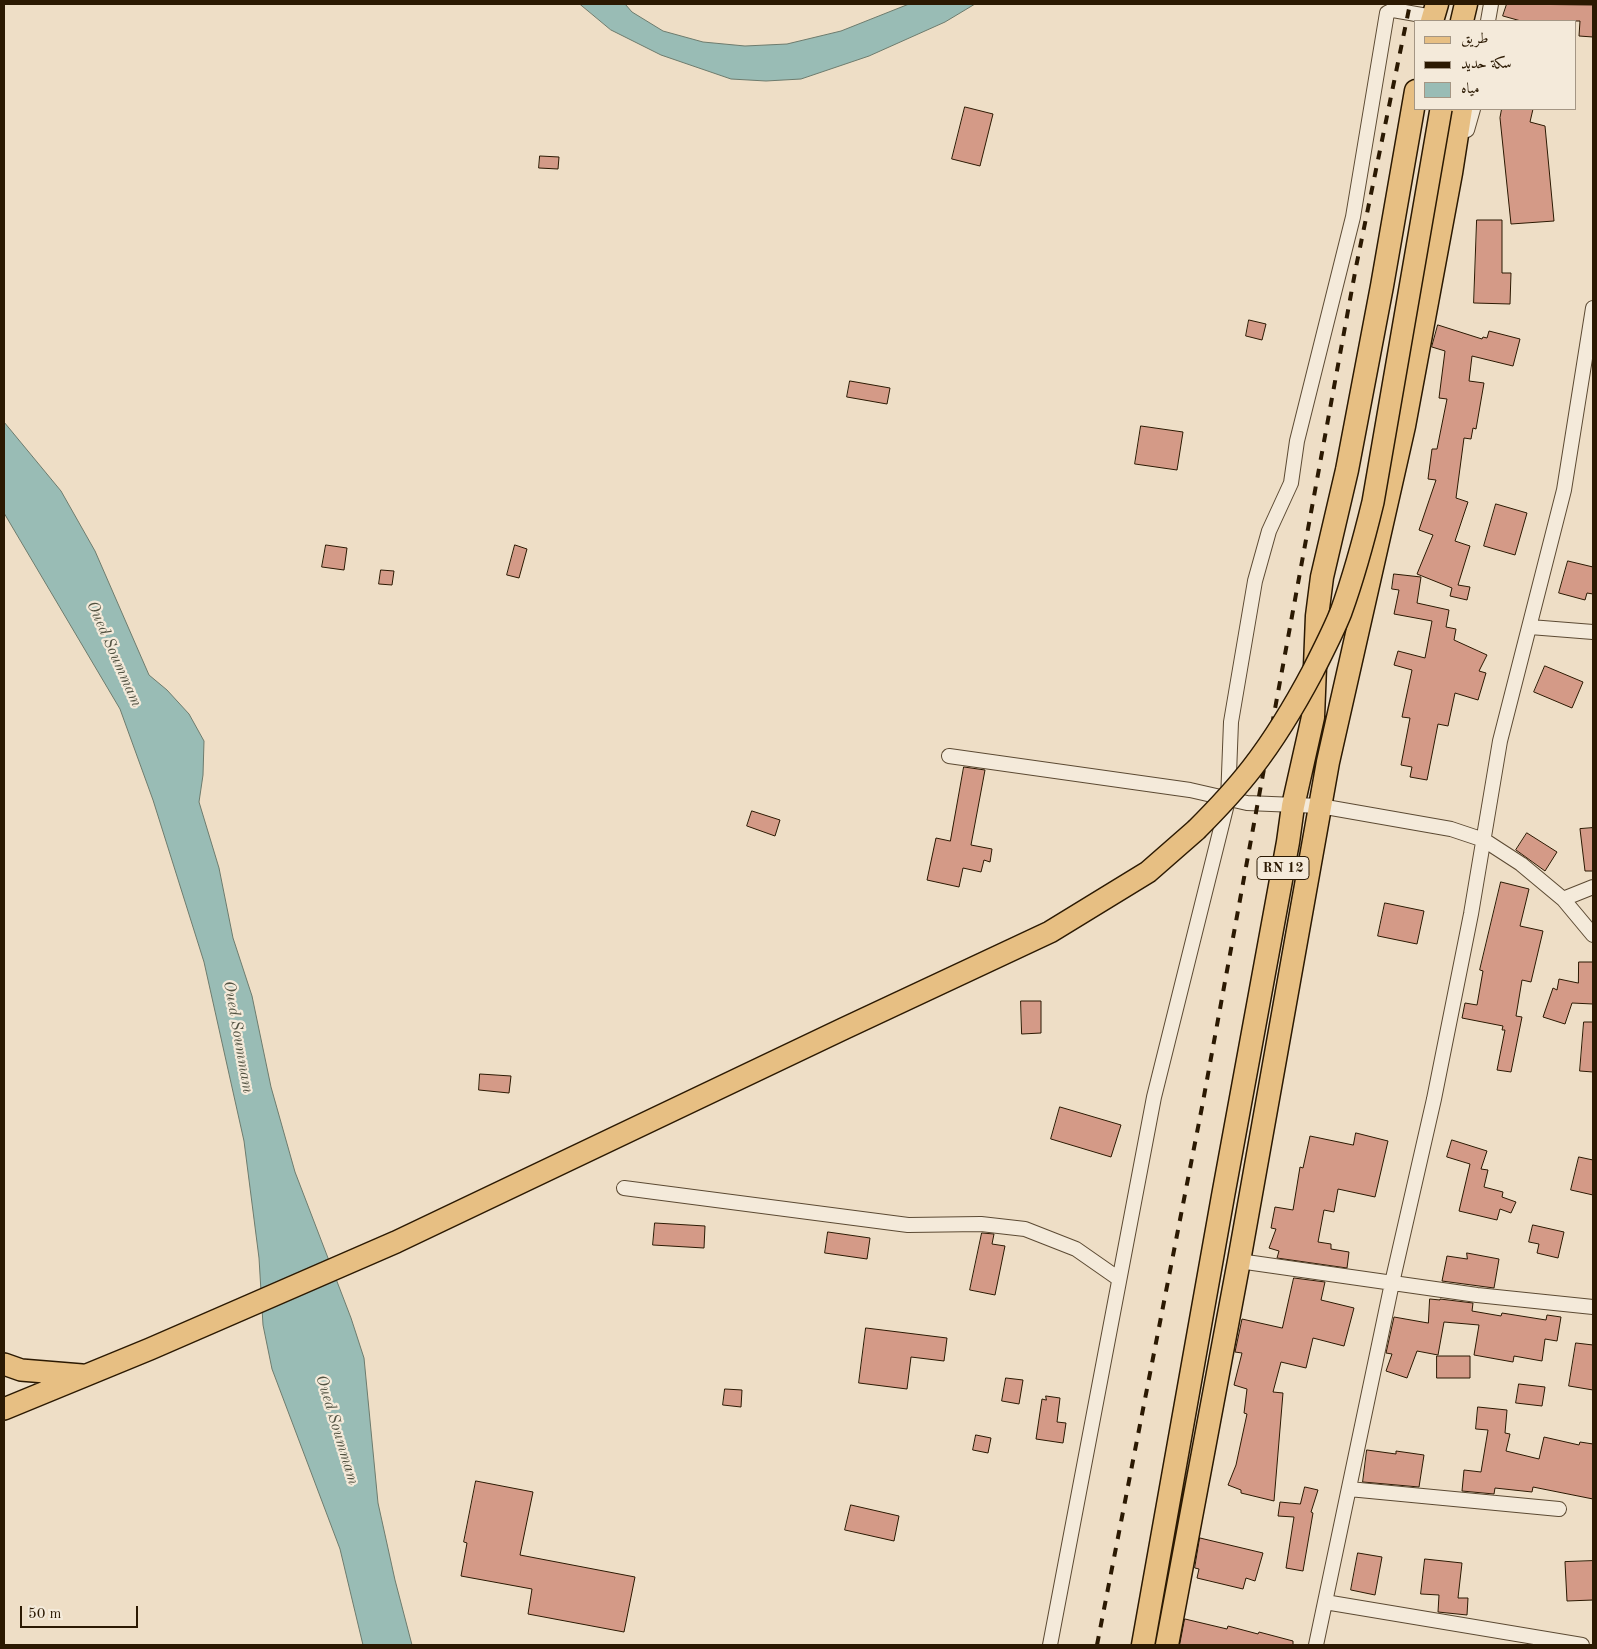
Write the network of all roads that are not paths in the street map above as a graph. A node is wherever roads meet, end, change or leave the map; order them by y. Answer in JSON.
{"nodes":[{"id":1,"x":1452,"y":4,"type":"edge"},
{"id":2,"x":1466,"y":4,"type":"edge"},
{"id":3,"x":1475,"y":4,"type":"edge"},
{"id":4,"x":1491,"y":4,"type":"edge"},
{"id":5,"x":1438,"y":16,"type":"edge"},
{"id":6,"x":1462,"y":20,"type":"edge"},
{"id":7,"x":1473,"y":20,"type":"edge"},
{"id":8,"x":1488,"y":20,"type":"edge"},
{"id":9,"x":1414,"y":102,"type":"edge"},
{"id":10,"x":1441,"y":110,"type":"edge"},
{"id":11,"x":1461,"y":110,"type":"edge"},
{"id":12,"x":1473,"y":110,"type":"edge"},
{"id":13,"x":1451,"y":173,"type":"junction"},
{"id":14,"x":1593,"y":308,"type":"edge"},
{"id":15,"x":1530,"y":627,"type":"junction"},
{"id":16,"x":1593,"y":632,"type":"edge"},
{"id":17,"x":949,"y":756,"type":"dead end"},
{"id":18,"x":1228,"y":800,"type":"junction"},
{"id":19,"x":1293,"y":806,"type":"junction"},
{"id":20,"x":1320,"y":806,"type":"junction"},
{"id":21,"x":1484,"y":840,"type":"junction"},
{"id":22,"x":1593,"y":887,"type":"edge"},
{"id":23,"x":1563,"y":899,"type":"junction"},
{"id":24,"x":1593,"y":935,"type":"edge"},
{"id":25,"x":624,"y":1188,"type":"dead end"},
{"id":26,"x":1239,"y":1262,"type":"junction"},
{"id":27,"x":1118,"y":1279,"type":"junction"},
{"id":28,"x":1392,"y":1283,"type":"junction"},
{"id":29,"x":1593,"y":1307,"type":"edge"},
{"id":30,"x":4,"y":1364,"type":"edge"},
{"id":31,"x":87,"y":1376,"type":"junction"},
{"id":32,"x":4,"y":1409,"type":"edge"},
{"id":33,"x":1348,"y":1489,"type":"junction"},
{"id":34,"x":1559,"y":1509,"type":"dead end"},
{"id":35,"x":1325,"y":1602,"type":"junction"},
{"id":36,"x":1050,"y":1645,"type":"edge"},
{"id":37,"x":1143,"y":1645,"type":"edge"},
{"id":38,"x":1167,"y":1645,"type":"edge"},
{"id":39,"x":1316,"y":1645,"type":"edge"},
{"id":40,"x":1582,"y":1645,"type":"edge"}],
"edges":[{"from":1,"to":5,"type":"highway"},
{"from":2,"to":6,"type":"highway"},
{"from":3,"to":7,"type":"highway"},
{"from":4,"to":8,"type":"street"},
{"from":5,"to":18,"type":"street"},
{"from":9,"to":19,"type":"highway","number":"RN 12"},
{"from":10,"to":31,"type":"main road","bridge":true},
{"from":11,"to":13,"type":"highway","number":"RN 12"},
{"from":12,"to":13,"type":"street"},
{"from":13,"to":20,"type":"highway","number":"RN 12"},
{"from":14,"to":15,"type":"street"},
{"from":15,"to":16,"type":"street"},
{"from":15,"to":21,"type":"street"},
{"from":17,"to":18,"type":"street"},
{"from":18,"to":19,"type":"street"},
{"from":18,"to":27,"type":"street"},
{"from":19,"to":20,"type":"street"},
{"from":19,"to":37,"type":"highway","number":"RN 12"},
{"from":20,"to":21,"type":"street"},
{"from":20,"to":26,"type":"highway","number":"RN 12"},
{"from":21,"to":23,"type":"street"},
{"from":21,"to":28,"type":"street"},
{"from":22,"to":23,"type":"street"},
{"from":23,"to":24,"type":"street"},
{"from":25,"to":27,"type":"street"},
{"from":26,"to":28,"type":"street"},
{"from":26,"to":38,"type":"highway","number":"RN 12"},
{"from":27,"to":36,"type":"street"},
{"from":28,"to":29,"type":"street"},
{"from":28,"to":33,"type":"street"},
{"from":30,"to":31,"type":"main road"},
{"from":31,"to":32,"type":"main road"},
{"from":33,"to":34,"type":"street"},
{"from":33,"to":35,"type":"street"},
{"from":35,"to":39,"type":"street"},
{"from":35,"to":40,"type":"street"}]}
